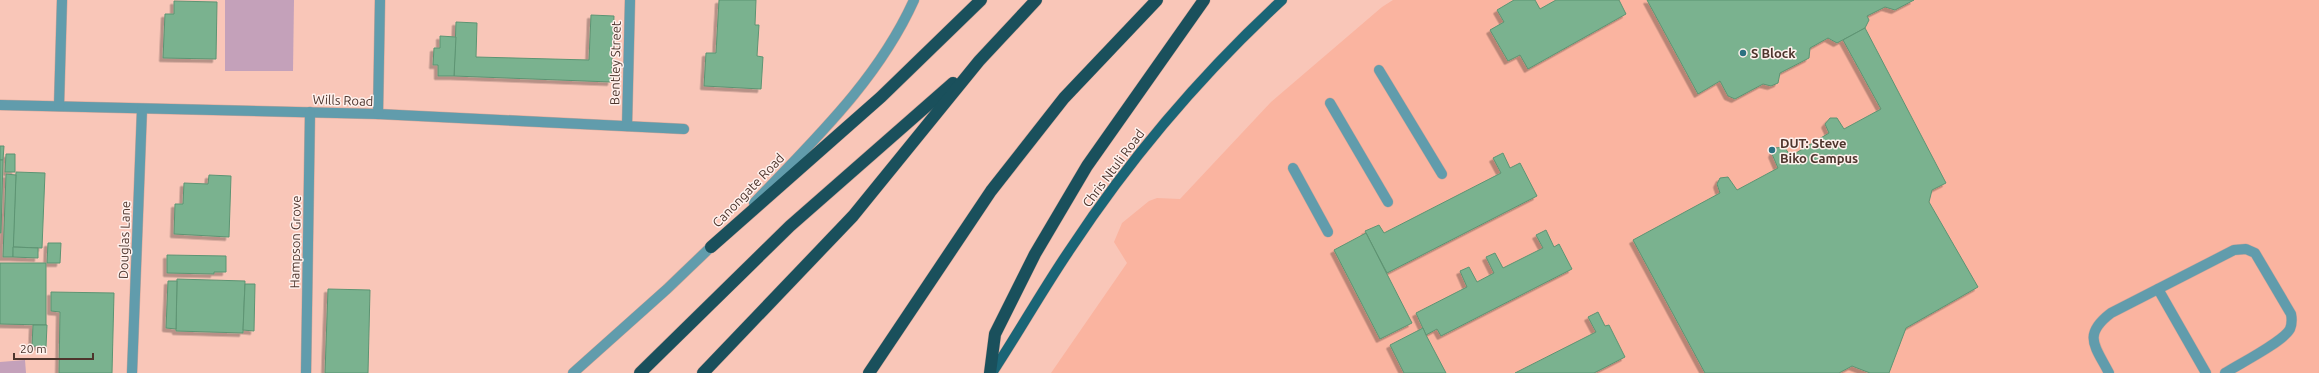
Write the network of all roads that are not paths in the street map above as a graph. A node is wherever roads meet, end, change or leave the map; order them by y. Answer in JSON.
{"nodes":[{"id":1,"x":62,"y":0,"type":"edge"},
{"id":2,"x":380,"y":0,"type":"edge"},
{"id":3,"x":630,"y":0,"type":"edge"},
{"id":4,"x":914,"y":0,"type":"edge"},
{"id":5,"x":981,"y":0,"type":"edge"},
{"id":6,"x":1036,"y":0,"type":"edge"},
{"id":7,"x":1158,"y":0,"type":"edge"},
{"id":8,"x":1204,"y":0,"type":"edge"},
{"id":9,"x":1282,"y":0,"type":"edge"},
{"id":10,"x":979,"y":61,"type":"junction"},
{"id":11,"x":1379,"y":70,"type":"dead end"},
{"id":12,"x":1330,"y":103,"type":"dead end"},
{"id":13,"x":0,"y":105,"type":"edge"},
{"id":14,"x":59,"y":106,"type":"junction"},
{"id":15,"x":142,"y":109,"type":"junction"},
{"id":16,"x":310,"y":112,"type":"junction"},
{"id":17,"x":378,"y":114,"type":"junction"},
{"id":18,"x":627,"y":126,"type":"junction"},
{"id":19,"x":684,"y":129,"type":"dead end"},
{"id":20,"x":1293,"y":168,"type":"dead end"},
{"id":21,"x":1442,"y":174,"type":"dead end"},
{"id":22,"x":1388,"y":202,"type":"dead end"},
{"id":23,"x":1328,"y":232,"type":"dead end"},
{"id":24,"x":711,"y":247,"type":"junction"},
{"id":25,"x":2158,"y":289,"type":"junction"},
{"id":26,"x":2204,"y":370,"type":"edge"},
{"id":27,"x":132,"y":373,"type":"edge"},
{"id":28,"x":306,"y":373,"type":"edge"},
{"id":29,"x":573,"y":373,"type":"edge"},
{"id":30,"x":640,"y":373,"type":"edge"},
{"id":31,"x":703,"y":373,"type":"edge"},
{"id":32,"x":868,"y":373,"type":"edge"},
{"id":33,"x":991,"y":373,"type":"edge"},
{"id":34,"x":2108,"y":373,"type":"edge"},
{"id":35,"x":2194,"y":373,"type":"edge"},
{"id":36,"x":2225,"y":373,"type":"edge"}],
"edges":[{"from":1,"to":14,"type":"street"},
{"from":2,"to":17,"type":"street"},
{"from":3,"to":18,"type":"street","name":"Bentley Street"},
{"from":4,"to":24,"type":"street","name":"Canongate Road"},
{"from":5,"to":24,"type":"highway"},
{"from":6,"to":10,"type":"highway"},
{"from":7,"to":32,"type":"highway"},
{"from":8,"to":33,"type":"highway"},
{"from":9,"to":33,"type":"main road","name":"Chris Ntuli Road"},
{"from":10,"to":30,"type":"highway"},
{"from":10,"to":31,"type":"highway"},
{"from":11,"to":21,"type":"street"},
{"from":12,"to":22,"type":"street"},
{"from":13,"to":14,"type":"street","name":"Wills Road"},
{"from":14,"to":15,"type":"street","name":"Wills Road"},
{"from":15,"to":16,"type":"street","name":"Wills Road"},
{"from":15,"to":27,"type":"street","name":"Douglas Lane"},
{"from":16,"to":17,"type":"street","name":"Wills Road"},
{"from":16,"to":28,"type":"street","name":"Hampson Grove"},
{"from":17,"to":18,"type":"street","name":"Wills Road"},
{"from":18,"to":19,"type":"street","name":"Wills Road"},
{"from":20,"to":23,"type":"street"},
{"from":24,"to":29,"type":"street","name":"Canongate Road"},
{"from":25,"to":26,"type":"street"},
{"from":25,"to":34,"type":"street"},
{"from":25,"to":36,"type":"street"},
{"from":26,"to":35,"type":"street"}]}
